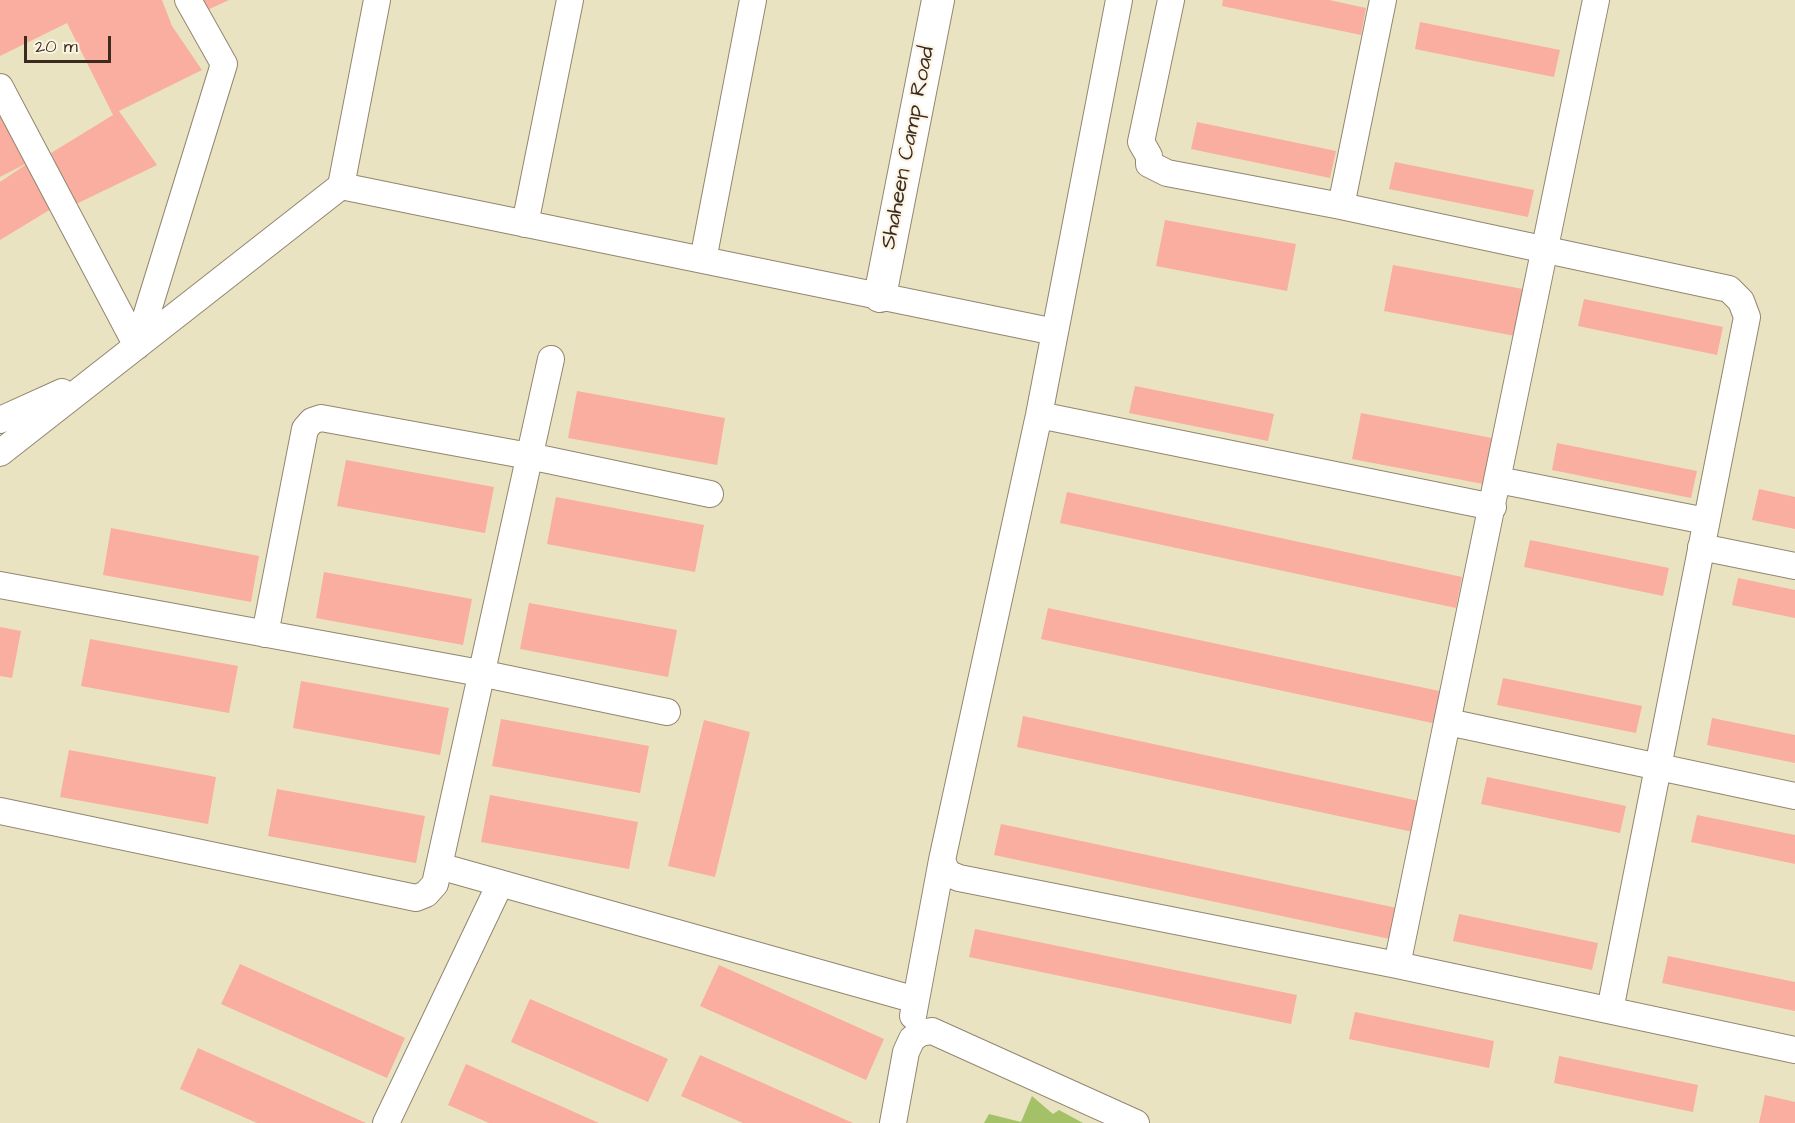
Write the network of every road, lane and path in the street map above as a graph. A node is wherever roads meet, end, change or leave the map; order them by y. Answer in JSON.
{"nodes":[{"id":1,"x":189,"y":0,"type":"edge"},
{"id":2,"x":377,"y":0,"type":"edge"},
{"id":3,"x":570,"y":0,"type":"edge"},
{"id":4,"x":753,"y":0,"type":"edge"},
{"id":5,"x":938,"y":0,"type":"edge"},
{"id":6,"x":1119,"y":0,"type":"edge"},
{"id":7,"x":1171,"y":0,"type":"edge"},
{"id":8,"x":1383,"y":0,"type":"edge"},
{"id":9,"x":1596,"y":0,"type":"edge"},
{"id":10,"x":0,"y":87,"type":"edge"},
{"id":11,"x":341,"y":186,"type":"junction"},
{"id":12,"x":1341,"y":206,"type":"junction"},
{"id":13,"x":525,"y":224,"type":"junction"},
{"id":14,"x":1546,"y":251,"type":"junction"},
{"id":15,"x":703,"y":260,"type":"junction"},
{"id":16,"x":880,"y":296,"type":"junction"},
{"id":17,"x":1055,"y":332,"type":"junction"},
{"id":18,"x":137,"y":346,"type":"junction"},
{"id":19,"x":551,"y":359,"type":"dead end"},
{"id":20,"x":103,"y":373,"type":"junction"},
{"id":21,"x":1039,"y":415,"type":"junction"},
{"id":22,"x":0,"y":420,"type":"edge"},
{"id":23,"x":0,"y":453,"type":"edge"},
{"id":24,"x":529,"y":456,"type":"junction"},
{"id":25,"x":1498,"y":480,"type":"junction"},
{"id":26,"x":710,"y":494,"type":"dead end"},
{"id":27,"x":1493,"y":507,"type":"junction"},
{"id":28,"x":1706,"y":521,"type":"junction"},
{"id":29,"x":1701,"y":547,"type":"junction"},
{"id":30,"x":1795,"y":566,"type":"edge"},
{"id":31,"x":0,"y":585,"type":"edge"},
{"id":32,"x":265,"y":634,"type":"junction"},
{"id":33,"x":480,"y":673,"type":"junction"},
{"id":34,"x":667,"y":712,"type":"dead end"},
{"id":35,"x":1448,"y":722,"type":"junction"},
{"id":36,"x":1657,"y":767,"type":"junction"},
{"id":37,"x":1795,"y":796,"type":"edge"},
{"id":38,"x":0,"y":812,"type":"edge"},
{"id":39,"x":942,"y":860,"type":"junction"},
{"id":40,"x":439,"y":866,"type":"junction"},
{"id":41,"x":500,"y":884,"type":"junction"},
{"id":42,"x":1397,"y":965,"type":"junction"},
{"id":43,"x":916,"y":1000,"type":"junction"},
{"id":44,"x":1610,"y":1010,"type":"junction"},
{"id":45,"x":1795,"y":1050,"type":"edge"},
{"id":46,"x":906,"y":1052,"type":"junction"},
{"id":47,"x":386,"y":1123,"type":"edge"},
{"id":48,"x":893,"y":1123,"type":"edge"},
{"id":49,"x":1136,"y":1123,"type":"edge"}],
"edges":[{"from":1,"to":18,"type":"street"},
{"from":2,"to":11,"type":"street"},
{"from":3,"to":13,"type":"street"},
{"from":4,"to":15,"type":"street"},
{"from":5,"to":16,"type":"street","name":"Shaheen Camp Road"},
{"from":6,"to":17,"type":"street"},
{"from":7,"to":12,"type":"street"},
{"from":8,"to":12,"type":"street"},
{"from":9,"to":14,"type":"street"},
{"from":10,"to":18,"type":"street"},
{"from":11,"to":13,"type":"street"},
{"from":11,"to":18,"type":"street"},
{"from":12,"to":14,"type":"street"},
{"from":13,"to":15,"type":"street"},
{"from":14,"to":25,"type":"street"},
{"from":14,"to":28,"type":"street"},
{"from":15,"to":16,"type":"street"},
{"from":16,"to":17,"type":"street"},
{"from":17,"to":21,"type":"street"},
{"from":18,"to":20,"type":"street"},
{"from":19,"to":24,"type":"street"},
{"from":20,"to":22,"type":"street"},
{"from":20,"to":23,"type":"street"},
{"from":21,"to":27,"type":"street"},
{"from":21,"to":39,"type":"street"},
{"from":24,"to":26,"type":"street"},
{"from":24,"to":32,"type":"street"},
{"from":24,"to":33,"type":"street"},
{"from":25,"to":27,"type":"street"},
{"from":25,"to":28,"type":"street"},
{"from":27,"to":35,"type":"street"},
{"from":28,"to":29,"type":"street"},
{"from":29,"to":30,"type":"street"},
{"from":29,"to":36,"type":"street"},
{"from":31,"to":32,"type":"street"},
{"from":32,"to":33,"type":"street"},
{"from":33,"to":34,"type":"street"},
{"from":33,"to":40,"type":"street"},
{"from":35,"to":36,"type":"street"},
{"from":35,"to":42,"type":"street"},
{"from":36,"to":37,"type":"street"},
{"from":36,"to":44,"type":"street"},
{"from":38,"to":40,"type":"street"},
{"from":39,"to":42,"type":"street"},
{"from":39,"to":43,"type":"street"},
{"from":40,"to":41,"type":"street"},
{"from":41,"to":43,"type":"street"},
{"from":41,"to":47,"type":"street"},
{"from":42,"to":44,"type":"street"},
{"from":43,"to":46,"type":"street"},
{"from":44,"to":45,"type":"street"},
{"from":46,"to":48,"type":"street"},
{"from":46,"to":49,"type":"street"}]}
